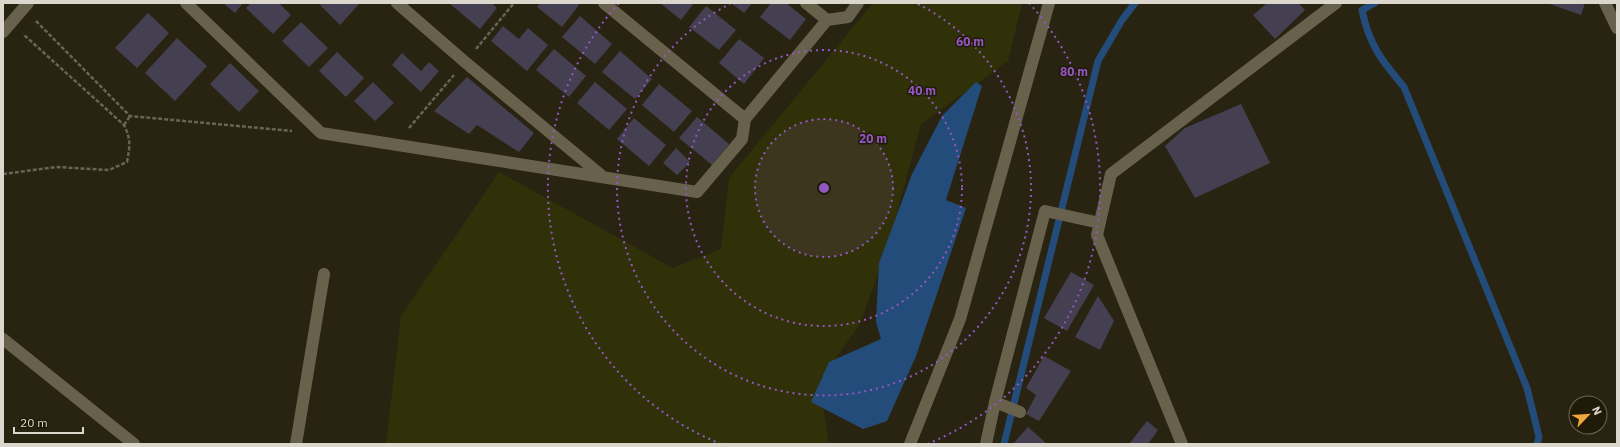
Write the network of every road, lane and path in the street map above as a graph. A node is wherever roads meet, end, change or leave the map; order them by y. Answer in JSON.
{"nodes":[{"id":1,"x":186,"y":3,"type":"edge"},
{"id":2,"x":397,"y":3,"type":"edge"},
{"id":3,"x":604,"y":3,"type":"edge"},
{"id":4,"x":806,"y":3,"type":"edge"},
{"id":5,"x":858,"y":3,"type":"edge"},
{"id":6,"x":1049,"y":3,"type":"edge"},
{"id":7,"x":1336,"y":3,"type":"edge"},
{"id":8,"x":1605,"y":3,"type":"edge"},
{"id":9,"x":26,"y":6,"type":"edge"},
{"id":10,"x":827,"y":20,"type":"junction"},
{"id":11,"x":7,"y":27,"type":"edge"},
{"id":12,"x":1617,"y":28,"type":"edge"},
{"id":13,"x":130,"y":116,"type":"junction"},
{"id":14,"x":745,"y":119,"type":"junction"},
{"id":15,"x":124,"y":125,"type":"junction"},
{"id":16,"x":320,"y":133,"type":"junction"},
{"id":17,"x":3,"y":174,"type":"edge"},
{"id":18,"x":602,"y":176,"type":"junction"},
{"id":19,"x":1100,"y":223,"type":"junction"},
{"id":20,"x":324,"y":274,"type":"dead end"},
{"id":21,"x":3,"y":339,"type":"edge"},
{"id":22,"x":995,"y":402,"type":"junction"},
{"id":23,"x":1020,"y":412,"type":"dead end"},
{"id":24,"x":134,"y":444,"type":"edge"},
{"id":25,"x":296,"y":444,"type":"edge"},
{"id":26,"x":910,"y":444,"type":"edge"},
{"id":27,"x":986,"y":444,"type":"edge"},
{"id":28,"x":1182,"y":444,"type":"edge"}],
"edges":[{"from":1,"to":16,"type":"street"},
{"from":2,"to":18,"type":"street"},
{"from":3,"to":14,"type":"street"},
{"from":4,"to":10,"type":"street"},
{"from":5,"to":10,"type":"street"},
{"from":6,"to":26,"type":"street"},
{"from":7,"to":19,"type":"street"},
{"from":8,"to":12,"type":"street"},
{"from":9,"to":11,"type":"street"},
{"from":9,"to":13,"type":"path"},
{"from":10,"to":14,"type":"street"},
{"from":11,"to":15,"type":"path"},
{"from":13,"to":15,"type":"path"},
{"from":13,"to":16,"type":"path"},
{"from":14,"to":18,"type":"street"},
{"from":15,"to":17,"type":"path"},
{"from":16,"to":18,"type":"street"},
{"from":19,"to":22,"type":"street"},
{"from":19,"to":28,"type":"street"},
{"from":20,"to":25,"type":"street"},
{"from":21,"to":24,"type":"street"},
{"from":22,"to":23,"type":"street"},
{"from":22,"to":27,"type":"street"}]}
